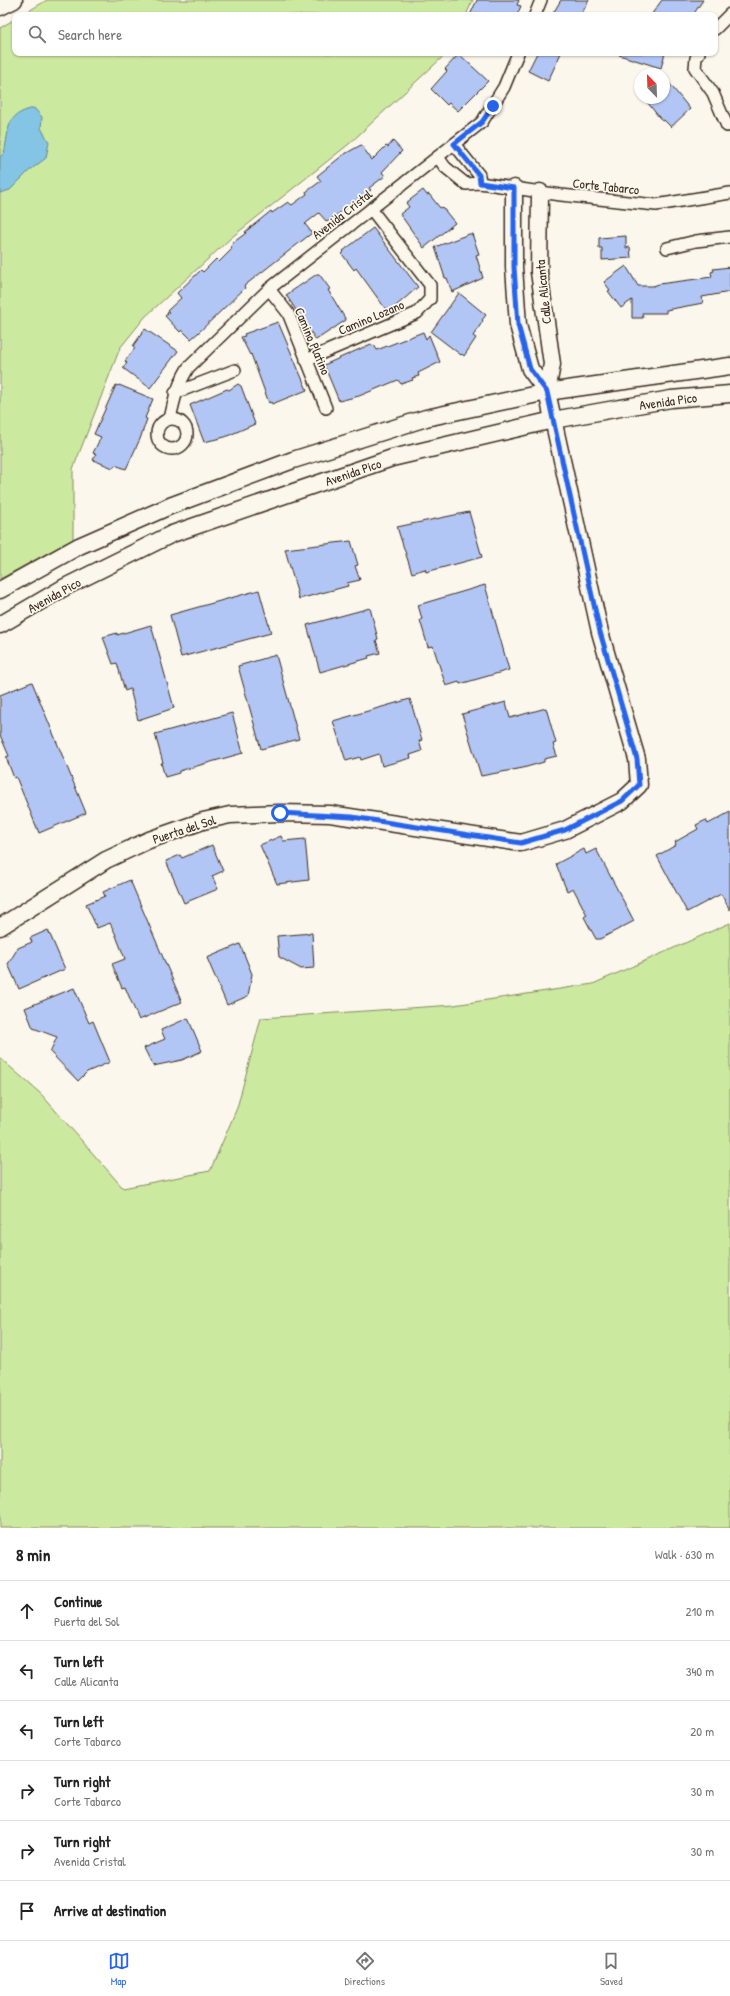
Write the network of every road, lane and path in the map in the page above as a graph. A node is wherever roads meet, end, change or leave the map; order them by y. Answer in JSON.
{"nodes":[{"id":1,"x":14,"y":0,"type":"edge"},
{"id":2,"x":541,"y":0,"type":"edge"},
{"id":3,"x":0,"y":7,"type":"edge"},
{"id":4,"x":536,"y":12,"type":"edge"},
{"id":5,"x":730,"y":14,"type":"edge"},
{"id":6,"x":718,"y":26,"type":"edge"},
{"id":7,"x":517,"y":56,"type":"edge"},
{"id":8,"x":697,"y":56,"type":"edge"},
{"id":9,"x":727,"y":126,"type":"dead end"},
{"id":10,"x":454,"y":144,"type":"junction"},
{"id":11,"x":438,"y":157,"type":"junction"},
{"id":12,"x":480,"y":183,"type":"junction"},
{"id":13,"x":514,"y":188,"type":"junction"},
{"id":14,"x":540,"y":192,"type":"junction"},
{"id":15,"x":730,"y":193,"type":"edge"},
{"id":16,"x":371,"y":209,"type":"junction"},
{"id":17,"x":730,"y":237,"type":"edge"},
{"id":18,"x":667,"y":248,"type":"dead end"},
{"id":19,"x":269,"y":289,"type":"junction"},
{"id":20,"x":306,"y":360,"type":"junction"},
{"id":21,"x":730,"y":366,"type":"edge"},
{"id":22,"x":235,"y":370,"type":"dead end"},
{"id":23,"x":547,"y":392,"type":"junction"},
{"id":24,"x":175,"y":393,"type":"junction"},
{"id":25,"x":730,"y":394,"type":"edge"},
{"id":26,"x":326,"y":408,"type":"dead end"},
{"id":27,"x":170,"y":419,"type":"dead end"},
{"id":28,"x":553,"y":420,"type":"junction"},
{"id":29,"x":0,"y":590,"type":"edge"},
{"id":30,"x":0,"y":625,"type":"edge"},
{"id":31,"x":639,"y":785,"type":"joint"},
{"id":32,"x":0,"y":927,"type":"edge"}],
"edges":[{"from":1,"to":3,"type":"main road"},
{"from":2,"to":4,"type":"street"},
{"from":5,"to":6,"type":"street"},
{"from":7,"to":10,"type":"street","name":"Avenida Cristal"},
{"from":8,"to":9,"type":"street"},
{"from":10,"to":11,"type":"street","name":"Avenida Cristal"},
{"from":10,"to":12,"type":"street"},
{"from":11,"to":12,"type":"street","name":"Corte Tabarco"},
{"from":11,"to":16,"type":"street","name":"Avenida Cristal"},
{"from":12,"to":13,"type":"street","name":"Corte Tabarco"},
{"from":13,"to":14,"type":"street","name":"Corte Tabarco"},
{"from":13,"to":23,"type":"main road","name":"Calle Alicanta"},
{"from":14,"to":15,"type":"street","name":"Corte Tabarco"},
{"from":14,"to":23,"type":"main road","name":"Calle Alicanta"},
{"from":16,"to":19,"type":"street","name":"Avenida Cristal"},
{"from":16,"to":20,"type":"street","name":"Camino Lozano"},
{"from":17,"to":18,"type":"street"},
{"from":19,"to":20,"type":"street","name":"Camino Platino"},
{"from":19,"to":24,"type":"street","name":"Avenida Cristal"},
{"from":20,"to":26,"type":"street","name":"Camino Platino"},
{"from":21,"to":23,"type":"main road","name":"Avenida Pico"},
{"from":22,"to":24,"type":"street"},
{"from":23,"to":28,"type":"main road","name":"Calle Alicanta"},
{"from":23,"to":29,"type":"main road","name":"Avenida Pico"},
{"from":24,"to":27,"type":"street","name":"Avenida Cristal"},
{"from":25,"to":28,"type":"main road","name":"Avenida Pico"},
{"from":28,"to":30,"type":"main road","name":"Avenida Pico"},
{"from":28,"to":31,"type":"main road","name":"Calle Alicanta"},
{"from":31,"to":32,"type":"main road","name":"Puerta del Sol"}]}
